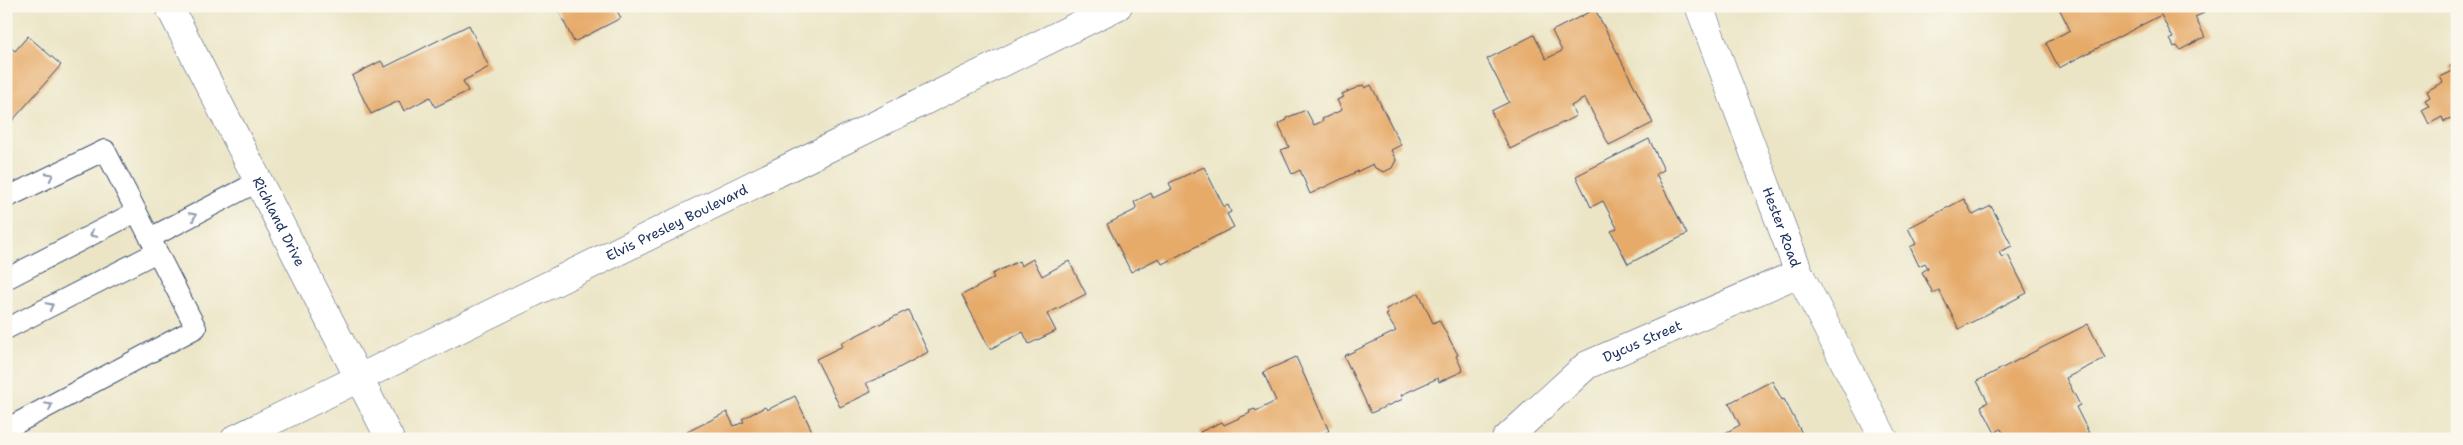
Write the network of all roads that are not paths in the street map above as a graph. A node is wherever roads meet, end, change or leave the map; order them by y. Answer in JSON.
{"nodes":[{"id":1,"x":169,"y":6,"type":"edge"},
{"id":2,"x":1118,"y":6,"type":"edge"},
{"id":3,"x":1699,"y":6,"type":"edge"},
{"id":4,"x":258,"y":181,"type":"junction"},
{"id":5,"x":6,"y":198,"type":"edge"},
{"id":6,"x":136,"y":212,"type":"junction"},
{"id":7,"x":153,"y":245,"type":"junction"},
{"id":8,"x":1798,"y":274,"type":"junction"},
{"id":9,"x":6,"y":279,"type":"edge"},
{"id":10,"x":6,"y":328,"type":"edge"},
{"id":11,"x":360,"y":377,"type":"junction"},
{"id":12,"x":6,"y":429,"type":"edge"},
{"id":13,"x":235,"y":439,"type":"edge"},
{"id":14,"x":390,"y":439,"type":"edge"},
{"id":15,"x":1506,"y":439,"type":"edge"},
{"id":16,"x":1884,"y":439,"type":"edge"}],
"edges":[{"from":1,"to":4,"type":"street","name":"Richland Drive"},
{"from":2,"to":11,"type":"street","name":"Elvis Presley Boulevard"},
{"from":3,"to":8,"type":"street","name":"Hester Road"},
{"from":7,"to":4,"type":"lane","one_way":true},
{"from":4,"to":11,"type":"street","name":"Richland Drive"},
{"from":5,"to":6,"type":"lane","one_way":true},
{"from":6,"to":7,"type":"lane"},
{"from":6,"to":9,"type":"lane","one_way":true},
{"from":10,"to":7,"type":"lane","one_way":true},
{"from":12,"to":7,"type":"lane","one_way":true},
{"from":8,"to":15,"type":"street","name":"Dycus Street"},
{"from":8,"to":16,"type":"street","name":"Hester Road"},
{"from":11,"to":13,"type":"street","name":"Elvis Presley Boulevard"},
{"from":11,"to":14,"type":"street","name":"Richland Drive"}]}
